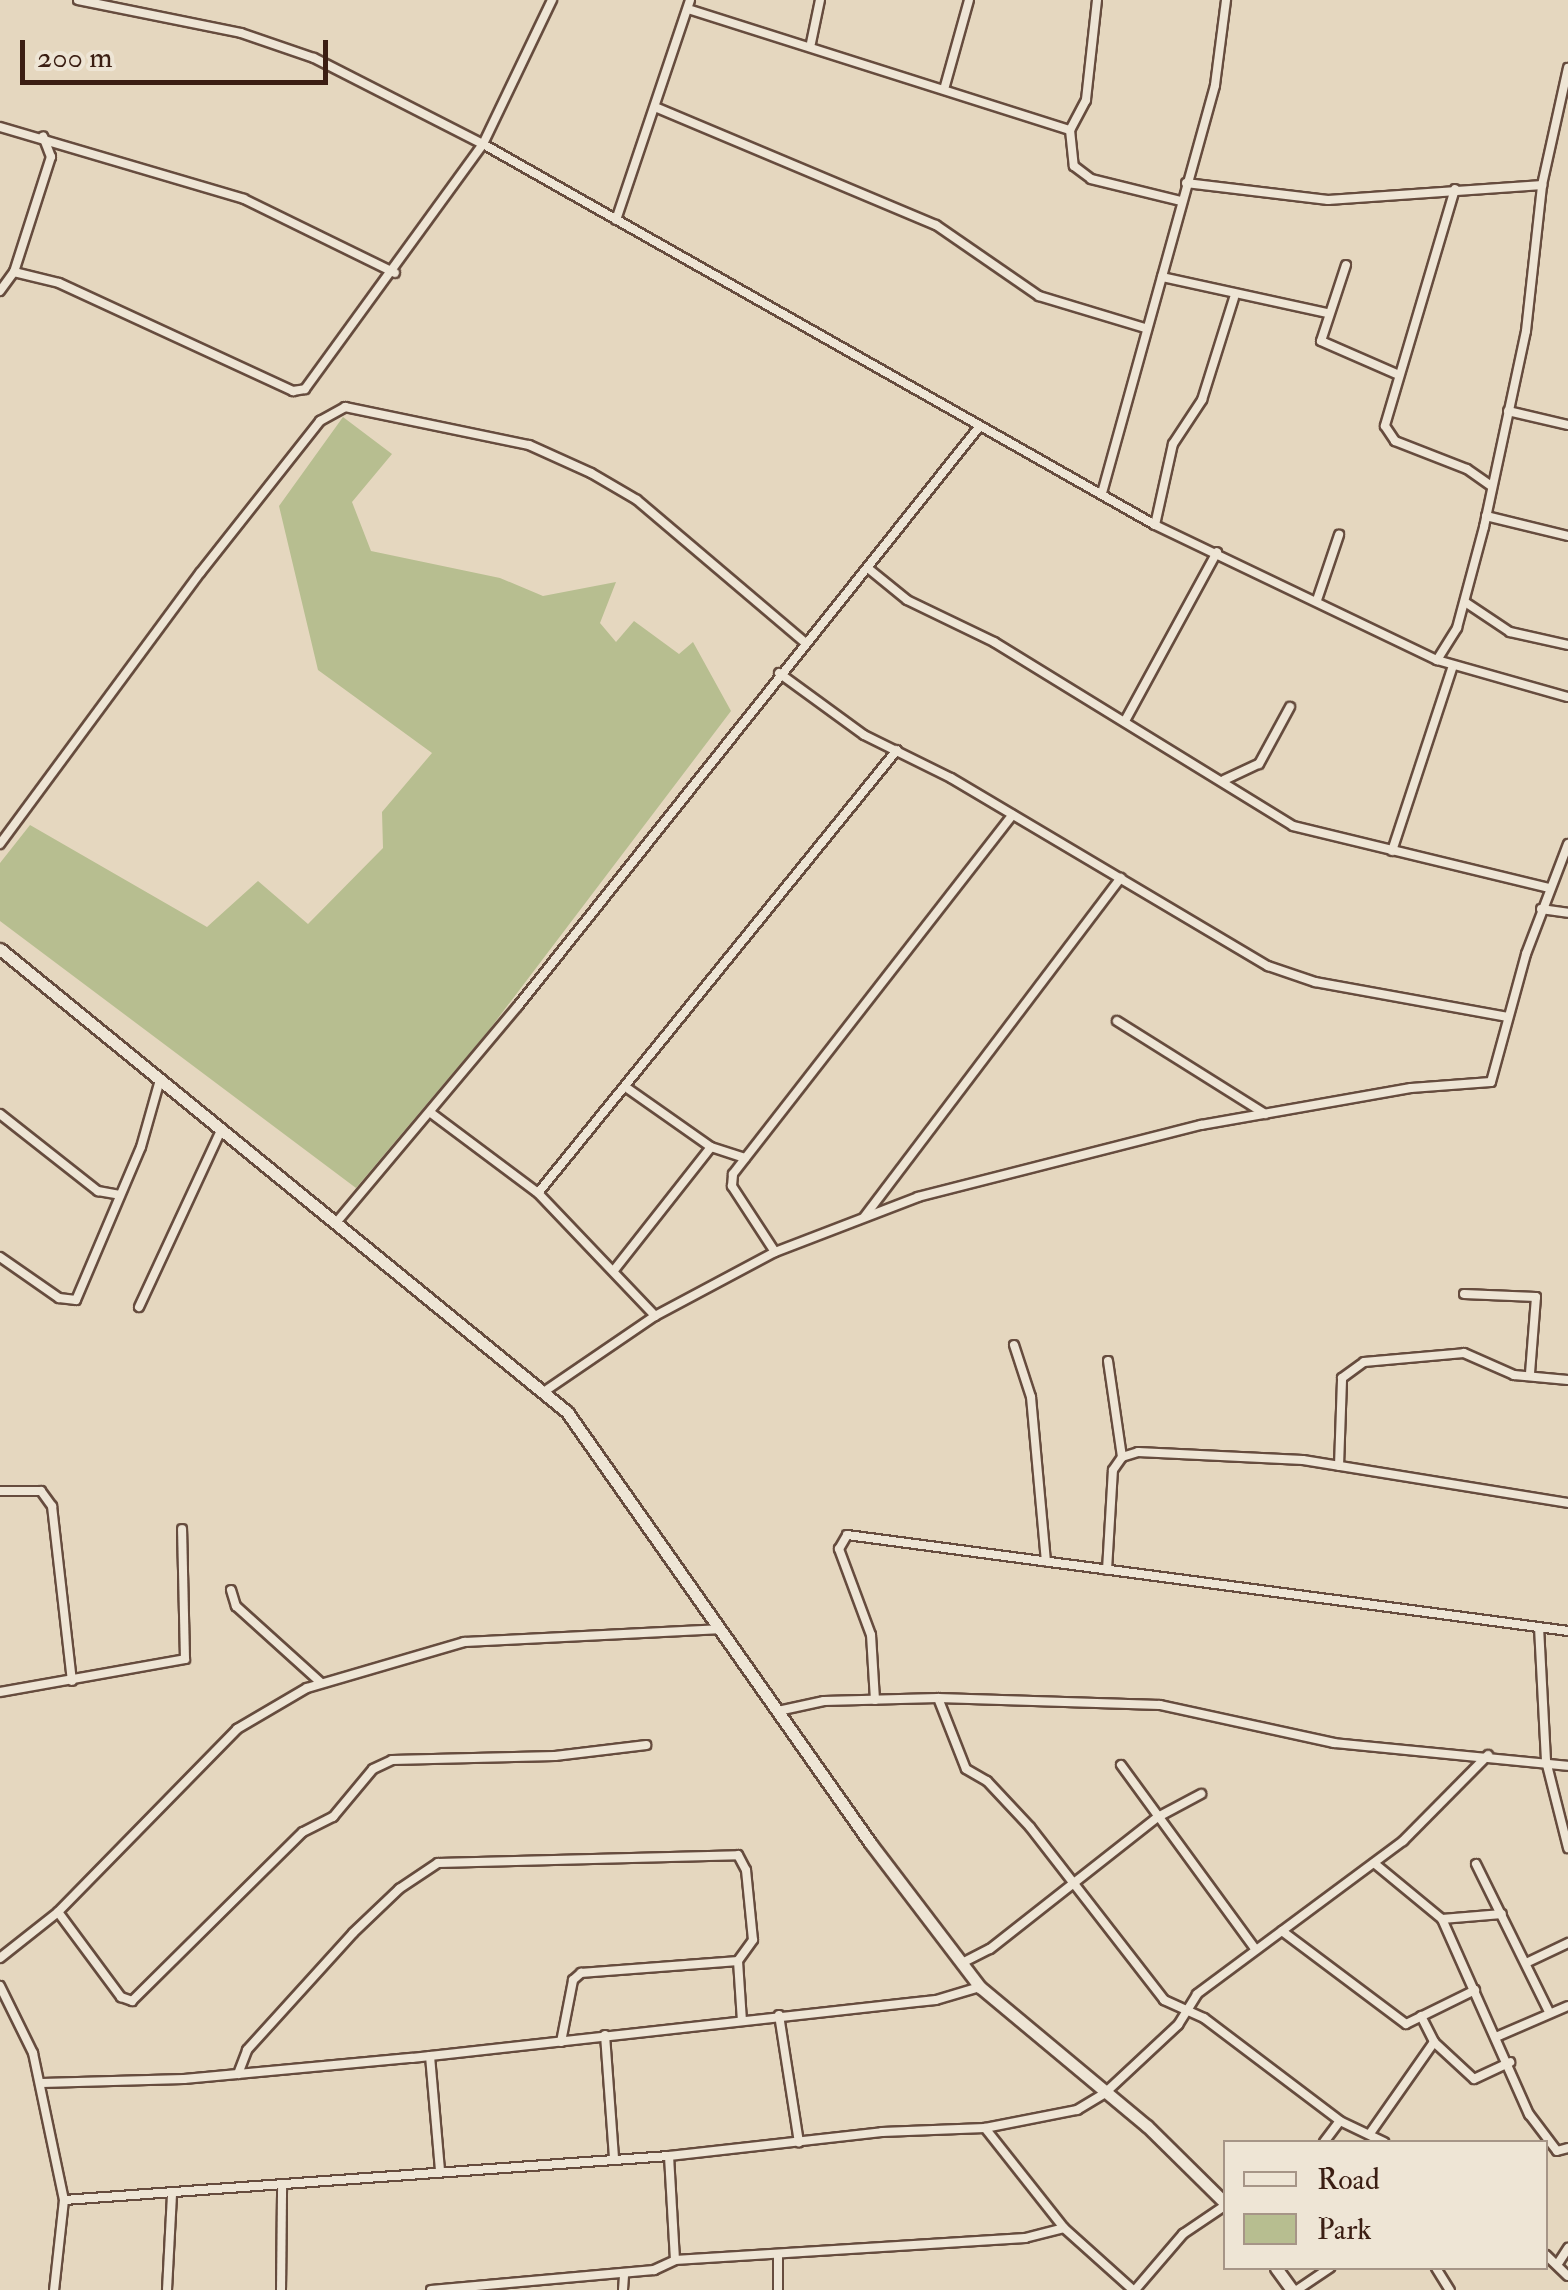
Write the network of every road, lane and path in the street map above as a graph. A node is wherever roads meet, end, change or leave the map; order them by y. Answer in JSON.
{"nodes":[{"id":1,"x":78,"y":0,"type":"edge"},
{"id":2,"x":552,"y":0,"type":"edge"},
{"id":3,"x":820,"y":0,"type":"edge"},
{"id":4,"x":969,"y":0,"type":"edge"},
{"id":5,"x":1098,"y":0,"type":"edge"},
{"id":6,"x":1226,"y":0,"type":"edge"},
{"id":7,"x":689,"y":4,"type":"edge"},
{"id":8,"x":811,"y":43,"type":"junction"},
{"id":9,"x":1568,"y":68,"type":"edge"},
{"id":10,"x":1567,"y":80,"type":"edge"},
{"id":11,"x":946,"y":86,"type":"junction"},
{"id":12,"x":655,"y":107,"type":"junction"},
{"id":13,"x":0,"y":127,"type":"edge"},
{"id":14,"x":1070,"y":130,"type":"junction"},
{"id":15,"x":43,"y":136,"type":"junction"},
{"id":16,"x":70,"y":143,"type":"junction"},
{"id":17,"x":483,"y":144,"type":"junction"},
{"id":18,"x":50,"y":157,"type":"junction"},
{"id":19,"x":1186,"y":182,"type":"junction"},
{"id":20,"x":1542,"y":186,"type":"junction"},
{"id":21,"x":1455,"y":189,"type":"junction"},
{"id":22,"x":1181,"y":202,"type":"junction"},
{"id":23,"x":616,"y":220,"type":"junction"},
{"id":24,"x":1346,"y":265,"type":"dead end"},
{"id":25,"x":14,"y":272,"type":"junction"},
{"id":26,"x":395,"y":273,"type":"junction"},
{"id":27,"x":1162,"y":277,"type":"junction"},
{"id":28,"x":0,"y":291,"type":"edge"},
{"id":29,"x":1234,"y":298,"type":"junction"},
{"id":30,"x":1327,"y":313,"type":"junction"},
{"id":31,"x":1146,"y":328,"type":"junction"},
{"id":32,"x":1398,"y":375,"type":"junction"},
{"id":33,"x":1508,"y":410,"type":"junction"},
{"id":34,"x":1568,"y":425,"type":"edge"},
{"id":35,"x":979,"y":426,"type":"junction"},
{"id":36,"x":1490,"y":486,"type":"junction"},
{"id":37,"x":1102,"y":492,"type":"junction"},
{"id":38,"x":1486,"y":516,"type":"junction"},
{"id":39,"x":1156,"y":525,"type":"junction"},
{"id":40,"x":1339,"y":534,"type":"dead end"},
{"id":41,"x":1568,"y":536,"type":"edge"},
{"id":42,"x":1217,"y":552,"type":"junction"},
{"id":43,"x":869,"y":570,"type":"junction"},
{"id":44,"x":1318,"y":600,"type":"junction"},
{"id":45,"x":1464,"y":602,"type":"junction"},
{"id":46,"x":803,"y":640,"type":"junction"},
{"id":47,"x":1568,"y":646,"type":"edge"},
{"id":48,"x":1437,"y":660,"type":"junction"},
{"id":49,"x":1453,"y":666,"type":"junction"},
{"id":50,"x":779,"y":674,"type":"junction"},
{"id":51,"x":1568,"y":697,"type":"edge"},
{"id":52,"x":1290,"y":706,"type":"dead end"},
{"id":53,"x":1126,"y":719,"type":"junction"},
{"id":54,"x":897,"y":750,"type":"junction"},
{"id":55,"x":1224,"y":780,"type":"junction"},
{"id":56,"x":1012,"y":815,"type":"junction"},
{"id":57,"x":0,"y":844,"type":"edge"},
{"id":58,"x":1568,"y":844,"type":"edge"},
{"id":59,"x":1392,"y":851,"type":"junction"},
{"id":60,"x":1121,"y":878,"type":"junction"},
{"id":61,"x":1550,"y":888,"type":"junction"},
{"id":62,"x":1541,"y":909,"type":"junction"},
{"id":63,"x":1568,"y":913,"type":"edge"},
{"id":64,"x":0,"y":949,"type":"edge"},
{"id":65,"x":1508,"y":1017,"type":"junction"},
{"id":66,"x":1117,"y":1021,"type":"dead end"},
{"id":67,"x":161,"y":1079,"type":"junction"},
{"id":68,"x":627,"y":1088,"type":"junction"},
{"id":69,"x":431,"y":1112,"type":"junction"},
{"id":70,"x":0,"y":1114,"type":"edge"},
{"id":71,"x":1266,"y":1114,"type":"junction"},
{"id":72,"x":222,"y":1130,"type":"junction"},
{"id":73,"x":711,"y":1147,"type":"junction"},
{"id":74,"x":745,"y":1158,"type":"junction"},
{"id":75,"x":538,"y":1193,"type":"junction"},
{"id":76,"x":120,"y":1195,"type":"junction"},
{"id":77,"x":865,"y":1216,"type":"junction"},
{"id":78,"x":335,"y":1224,"type":"junction"},
{"id":79,"x":774,"y":1252,"type":"junction"},
{"id":80,"x":0,"y":1257,"type":"edge"},
{"id":81,"x":615,"y":1268,"type":"junction"},
{"id":82,"x":1464,"y":1294,"type":"dead end"},
{"id":83,"x":139,"y":1307,"type":"dead end"},
{"id":84,"x":655,"y":1316,"type":"junction"},
{"id":85,"x":1014,"y":1345,"type":"dead end"},
{"id":86,"x":1108,"y":1361,"type":"dead end"},
{"id":87,"x":1530,"y":1374,"type":"junction"},
{"id":88,"x":1568,"y":1380,"type":"edge"},
{"id":89,"x":545,"y":1390,"type":"junction"},
{"id":90,"x":1122,"y":1457,"type":"junction"},
{"id":91,"x":1340,"y":1466,"type":"junction"},
{"id":92,"x":0,"y":1492,"type":"edge"},
{"id":93,"x":1568,"y":1503,"type":"edge"},
{"id":94,"x":182,"y":1529,"type":"dead end"},
{"id":95,"x":1046,"y":1561,"type":"junction"},
{"id":96,"x":1107,"y":1570,"type":"junction"},
{"id":97,"x":231,"y":1590,"type":"dead end"},
{"id":98,"x":1539,"y":1626,"type":"junction"},
{"id":99,"x":720,"y":1629,"type":"junction"},
{"id":100,"x":1568,"y":1631,"type":"edge"},
{"id":101,"x":72,"y":1681,"type":"junction"},
{"id":102,"x":320,"y":1682,"type":"junction"},
{"id":103,"x":0,"y":1692,"type":"edge"},
{"id":104,"x":938,"y":1698,"type":"junction"},
{"id":105,"x":875,"y":1700,"type":"junction"},
{"id":106,"x":778,"y":1711,"type":"junction"},
{"id":107,"x":646,"y":1745,"type":"dead end"},
{"id":108,"x":1488,"y":1754,"type":"junction"},
{"id":109,"x":1546,"y":1760,"type":"junction"},
{"id":110,"x":1121,"y":1765,"type":"dead end"},
{"id":111,"x":1568,"y":1766,"type":"edge"},
{"id":112,"x":1201,"y":1794,"type":"dead end"},
{"id":113,"x":1158,"y":1817,"type":"junction"},
{"id":114,"x":1568,"y":1848,"type":"edge"},
{"id":115,"x":1374,"y":1863,"type":"junction"},
{"id":116,"x":1476,"y":1864,"type":"dead end"},
{"id":117,"x":1069,"y":1883,"type":"junction"},
{"id":118,"x":58,"y":1912,"type":"junction"},
{"id":119,"x":1502,"y":1914,"type":"junction"},
{"id":120,"x":1442,"y":1919,"type":"junction"},
{"id":121,"x":1282,"y":1931,"type":"junction"},
{"id":122,"x":1568,"y":1944,"type":"edge"},
{"id":123,"x":1255,"y":1950,"type":"junction"},
{"id":124,"x":0,"y":1958,"type":"edge"},
{"id":125,"x":738,"y":1961,"type":"junction"},
{"id":126,"x":962,"y":1963,"type":"junction"},
{"id":127,"x":1526,"y":1964,"type":"junction"},
{"id":128,"x":0,"y":1986,"type":"edge"},
{"id":129,"x":980,"y":1987,"type":"junction"},
{"id":130,"x":1475,"y":1990,"type":"junction"},
{"id":131,"x":1568,"y":2006,"type":"edge"},
{"id":132,"x":1186,"y":2007,"type":"junction"},
{"id":133,"x":1549,"y":2012,"type":"junction"},
{"id":134,"x":780,"y":2015,"type":"junction"},
{"id":135,"x":1422,"y":2016,"type":"junction"},
{"id":136,"x":742,"y":2020,"type":"junction"},
{"id":137,"x":605,"y":2035,"type":"junction"},
{"id":138,"x":1496,"y":2037,"type":"junction"},
{"id":139,"x":562,"y":2042,"type":"junction"},
{"id":140,"x":1434,"y":2042,"type":"junction"},
{"id":141,"x":430,"y":2056,"type":"junction"},
{"id":142,"x":1510,"y":2062,"type":"junction"},
{"id":143,"x":238,"y":2074,"type":"junction"},
{"id":144,"x":42,"y":2083,"type":"junction"},
{"id":145,"x":1105,"y":2093,"type":"junction"},
{"id":146,"x":1340,"y":2120,"type":"junction"},
{"id":147,"x":985,"y":2128,"type":"junction"},
{"id":148,"x":1370,"y":2132,"type":"junction"},
{"id":149,"x":1325,"y":2140,"type":"edge"},
{"id":150,"x":1381,"y":2140,"type":"edge"},
{"id":151,"x":799,"y":2142,"type":"junction"},
{"id":152,"x":1568,"y":2148,"type":"edge"},
{"id":153,"x":669,"y":2156,"type":"junction"},
{"id":154,"x":614,"y":2158,"type":"junction"},
{"id":155,"x":440,"y":2170,"type":"junction"},
{"id":156,"x":282,"y":2186,"type":"junction"},
{"id":157,"x":172,"y":2194,"type":"junction"},
{"id":158,"x":64,"y":2200,"type":"junction"},
{"id":159,"x":1223,"y":2202,"type":"edge"},
{"id":160,"x":1223,"y":2207,"type":"edge"},
{"id":161,"x":1064,"y":2228,"type":"junction"},
{"id":162,"x":1568,"y":2248,"type":"edge"},
{"id":163,"x":778,"y":2256,"type":"junction"},
{"id":164,"x":1548,"y":2256,"type":"edge"},
{"id":165,"x":675,"y":2260,"type":"junction"},
{"id":166,"x":1558,"y":2262,"type":"junction"},
{"id":167,"x":1278,"y":2270,"type":"edge"},
{"id":168,"x":1327,"y":2270,"type":"edge"},
{"id":169,"x":624,"y":2274,"type":"junction"},
{"id":170,"x":1567,"y":2278,"type":"edge"},
{"id":171,"x":54,"y":2290,"type":"edge"},
{"id":172,"x":167,"y":2290,"type":"edge"},
{"id":173,"x":281,"y":2290,"type":"edge"},
{"id":174,"x":431,"y":2290,"type":"edge"},
{"id":175,"x":623,"y":2290,"type":"edge"},
{"id":176,"x":778,"y":2290,"type":"edge"},
{"id":177,"x":1134,"y":2290,"type":"edge"},
{"id":178,"x":1295,"y":2290,"type":"edge"}],
"edges":[{"from":1,"to":17,"type":"street"},
{"from":2,"to":17,"type":"street"},
{"from":3,"to":8,"type":"street"},
{"from":4,"to":11,"type":"street"},
{"from":5,"to":14,"type":"street"},
{"from":6,"to":19,"type":"street"},
{"from":7,"to":8,"type":"street"},
{"from":7,"to":12,"type":"street"},
{"from":8,"to":11,"type":"street"},
{"from":9,"to":10,"type":"street"},
{"from":10,"to":20,"type":"street"},
{"from":11,"to":14,"type":"street"},
{"from":12,"to":23,"type":"street"},
{"from":12,"to":31,"type":"street"},
{"from":13,"to":15,"type":"street"},
{"from":14,"to":22,"type":"street"},
{"from":15,"to":16,"type":"street"},
{"from":15,"to":18,"type":"street"},
{"from":16,"to":18,"type":"street"},
{"from":16,"to":26,"type":"street"},
{"from":17,"to":23,"type":"street"},
{"from":17,"to":26,"type":"street"},
{"from":18,"to":25,"type":"street"},
{"from":19,"to":21,"type":"street"},
{"from":19,"to":22,"type":"street"},
{"from":20,"to":21,"type":"street"},
{"from":20,"to":33,"type":"street"},
{"from":21,"to":32,"type":"street"},
{"from":22,"to":27,"type":"street"},
{"from":23,"to":35,"type":"street"},
{"from":24,"to":30,"type":"street"},
{"from":25,"to":26,"type":"street"},
{"from":25,"to":28,"type":"street"},
{"from":27,"to":29,"type":"street"},
{"from":27,"to":31,"type":"street"},
{"from":29,"to":30,"type":"street"},
{"from":29,"to":39,"type":"street"},
{"from":30,"to":32,"type":"street"},
{"from":31,"to":37,"type":"street"},
{"from":32,"to":36,"type":"street"},
{"from":33,"to":34,"type":"street"},
{"from":33,"to":36,"type":"street"},
{"from":35,"to":37,"type":"street"},
{"from":35,"to":43,"type":"street"},
{"from":36,"to":38,"type":"street"},
{"from":37,"to":39,"type":"street"},
{"from":38,"to":41,"type":"street"},
{"from":38,"to":45,"type":"street"},
{"from":39,"to":42,"type":"street"},
{"from":40,"to":44,"type":"street"},
{"from":42,"to":44,"type":"street"},
{"from":42,"to":53,"type":"street"},
{"from":43,"to":46,"type":"street"},
{"from":43,"to":53,"type":"street"},
{"from":44,"to":48,"type":"street"},
{"from":45,"to":47,"type":"street"},
{"from":45,"to":48,"type":"street"},
{"from":46,"to":50,"type":"street"},
{"from":46,"to":57,"type":"street"},
{"from":48,"to":49,"type":"street"},
{"from":49,"to":51,"type":"street"},
{"from":49,"to":59,"type":"street"},
{"from":50,"to":54,"type":"street"},
{"from":50,"to":69,"type":"street"},
{"from":52,"to":55,"type":"street"},
{"from":53,"to":55,"type":"street"},
{"from":54,"to":56,"type":"street"},
{"from":54,"to":68,"type":"street"},
{"from":55,"to":59,"type":"street"},
{"from":56,"to":60,"type":"street"},
{"from":56,"to":74,"type":"street"},
{"from":58,"to":61,"type":"street"},
{"from":59,"to":61,"type":"street"},
{"from":60,"to":65,"type":"street"},
{"from":60,"to":77,"type":"street"},
{"from":61,"to":62,"type":"street"},
{"from":62,"to":63,"type":"street"},
{"from":62,"to":65,"type":"street"},
{"from":64,"to":67,"type":"main road"},
{"from":65,"to":71,"type":"street"},
{"from":66,"to":71,"type":"street"},
{"from":67,"to":72,"type":"main road"},
{"from":67,"to":76,"type":"street"},
{"from":68,"to":73,"type":"street"},
{"from":68,"to":75,"type":"street"},
{"from":69,"to":75,"type":"street"},
{"from":69,"to":78,"type":"street"},
{"from":70,"to":76,"type":"street"},
{"from":71,"to":77,"type":"street"},
{"from":72,"to":78,"type":"main road"},
{"from":72,"to":83,"type":"street"},
{"from":73,"to":74,"type":"street"},
{"from":73,"to":81,"type":"street"},
{"from":74,"to":79,"type":"street"},
{"from":75,"to":81,"type":"street"},
{"from":76,"to":80,"type":"street"},
{"from":77,"to":79,"type":"street"},
{"from":78,"to":89,"type":"main road"},
{"from":79,"to":84,"type":"street"},
{"from":81,"to":84,"type":"street"},
{"from":82,"to":87,"type":"street"},
{"from":84,"to":89,"type":"street"},
{"from":85,"to":95,"type":"street"},
{"from":86,"to":90,"type":"street"},
{"from":87,"to":88,"type":"street"},
{"from":87,"to":91,"type":"street"},
{"from":89,"to":99,"type":"main road"},
{"from":90,"to":91,"type":"street"},
{"from":90,"to":96,"type":"street"},
{"from":91,"to":93,"type":"street"},
{"from":92,"to":101,"type":"street"},
{"from":94,"to":101,"type":"street"},
{"from":95,"to":96,"type":"street"},
{"from":95,"to":105,"type":"street"},
{"from":96,"to":98,"type":"street"},
{"from":97,"to":102,"type":"street"},
{"from":98,"to":100,"type":"street"},
{"from":98,"to":109,"type":"street"},
{"from":99,"to":102,"type":"street"},
{"from":99,"to":106,"type":"main road"},
{"from":101,"to":103,"type":"street"},
{"from":102,"to":118,"type":"street"},
{"from":104,"to":105,"type":"street"},
{"from":104,"to":108,"type":"street"},
{"from":104,"to":117,"type":"street"},
{"from":105,"to":106,"type":"street"},
{"from":106,"to":126,"type":"main road"},
{"from":107,"to":118,"type":"street"},
{"from":108,"to":109,"type":"street"},
{"from":108,"to":115,"type":"street"},
{"from":109,"to":111,"type":"street"},
{"from":109,"to":114,"type":"street"},
{"from":110,"to":113,"type":"street"},
{"from":112,"to":113,"type":"street"},
{"from":113,"to":117,"type":"street"},
{"from":113,"to":123,"type":"street"},
{"from":115,"to":120,"type":"street"},
{"from":115,"to":121,"type":"street"},
{"from":116,"to":119,"type":"street"},
{"from":117,"to":126,"type":"street"},
{"from":117,"to":132,"type":"street"},
{"from":118,"to":124,"type":"street"},
{"from":119,"to":120,"type":"street"},
{"from":119,"to":127,"type":"street"},
{"from":120,"to":130,"type":"street"},
{"from":121,"to":123,"type":"street"},
{"from":121,"to":135,"type":"street"},
{"from":122,"to":127,"type":"street"},
{"from":123,"to":132,"type":"street"},
{"from":125,"to":136,"type":"street"},
{"from":125,"to":139,"type":"street"},
{"from":125,"to":143,"type":"street"},
{"from":126,"to":129,"type":"main road"},
{"from":127,"to":133,"type":"street"},
{"from":128,"to":144,"type":"street"},
{"from":129,"to":134,"type":"street"},
{"from":129,"to":145,"type":"main road"},
{"from":130,"to":135,"type":"street"},
{"from":130,"to":138,"type":"street"},
{"from":131,"to":133,"type":"street"},
{"from":132,"to":145,"type":"street"},
{"from":132,"to":146,"type":"street"},
{"from":133,"to":138,"type":"street"},
{"from":134,"to":136,"type":"street"},
{"from":134,"to":151,"type":"street"},
{"from":135,"to":140,"type":"street"},
{"from":136,"to":137,"type":"street"},
{"from":137,"to":139,"type":"street"},
{"from":137,"to":154,"type":"street"},
{"from":138,"to":142,"type":"street"},
{"from":139,"to":141,"type":"street"},
{"from":140,"to":142,"type":"street"},
{"from":140,"to":148,"type":"street"},
{"from":141,"to":143,"type":"street"},
{"from":141,"to":155,"type":"street"},
{"from":142,"to":152,"type":"street"},
{"from":143,"to":144,"type":"street"},
{"from":144,"to":158,"type":"street"},
{"from":145,"to":147,"type":"street"},
{"from":145,"to":159,"type":"main road"},
{"from":146,"to":148,"type":"street"},
{"from":146,"to":149,"type":"street"},
{"from":147,"to":151,"type":"street"},
{"from":147,"to":161,"type":"street"},
{"from":148,"to":150,"type":"street"},
{"from":151,"to":153,"type":"street"},
{"from":153,"to":154,"type":"street"},
{"from":153,"to":165,"type":"street"},
{"from":154,"to":155,"type":"street"},
{"from":155,"to":156,"type":"street"},
{"from":156,"to":157,"type":"street"},
{"from":156,"to":173,"type":"street"},
{"from":157,"to":158,"type":"street"},
{"from":157,"to":172,"type":"street"},
{"from":158,"to":171,"type":"street"},
{"from":160,"to":177,"type":"street"},
{"from":161,"to":163,"type":"street"},
{"from":161,"to":177,"type":"street"},
{"from":162,"to":166,"type":"street"},
{"from":163,"to":165,"type":"street"},
{"from":163,"to":176,"type":"street"},
{"from":164,"to":166,"type":"street"},
{"from":165,"to":169,"type":"street"},
{"from":166,"to":170,"type":"street"},
{"from":167,"to":178,"type":"main road"},
{"from":168,"to":178,"type":"street"},
{"from":169,"to":174,"type":"street"},
{"from":169,"to":175,"type":"street"}]}
